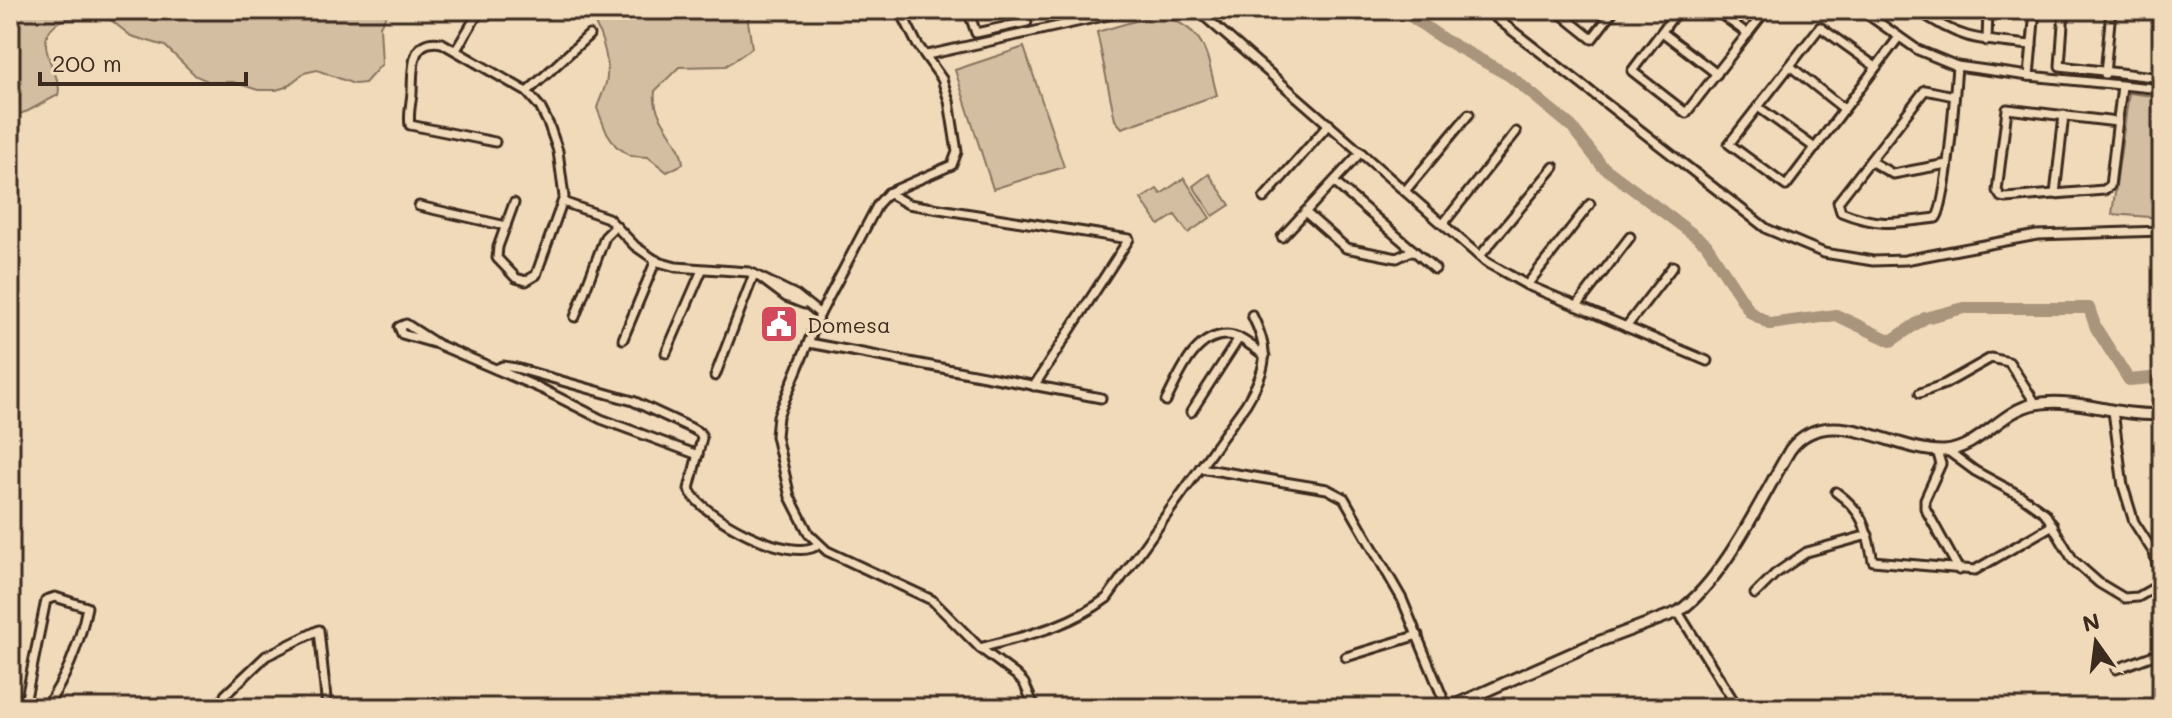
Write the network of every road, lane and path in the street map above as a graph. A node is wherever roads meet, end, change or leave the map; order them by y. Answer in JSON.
{"nodes":[{"id":1,"x":480,"y":10,"type":"edge"},
{"id":2,"x":900,"y":10,"type":"edge"},
{"id":3,"x":968,"y":10,"type":"edge"},
{"id":4,"x":1024,"y":10,"type":"edge"},
{"id":5,"x":1084,"y":10,"type":"edge"},
{"id":6,"x":1131,"y":10,"type":"edge"},
{"id":7,"x":1201,"y":10,"type":"edge"},
{"id":8,"x":1486,"y":10,"type":"edge"},
{"id":9,"x":1556,"y":10,"type":"edge"},
{"id":10,"x":1614,"y":10,"type":"edge"},
{"id":11,"x":1678,"y":10,"type":"edge"},
{"id":12,"x":1715,"y":10,"type":"edge"},
{"id":13,"x":1766,"y":10,"type":"edge"},
{"id":14,"x":1861,"y":10,"type":"edge"},
{"id":15,"x":1918,"y":10,"type":"edge"},
{"id":16,"x":1988,"y":10,"type":"edge"},
{"id":17,"x":2035,"y":10,"type":"edge"},
{"id":18,"x":2064,"y":10,"type":"edge"},
{"id":19,"x":2111,"y":10,"type":"edge"},
{"id":20,"x":1087,"y":20,"type":"junction"},
{"id":21,"x":1027,"y":22,"type":"junction"},
{"id":22,"x":1662,"y":32,"type":"junction"},
{"id":23,"x":1030,"y":33,"type":"junction"},
{"id":24,"x":1748,"y":34,"type":"junction"},
{"id":25,"x":589,"y":35,"type":"dead end"},
{"id":26,"x":1899,"y":37,"type":"junction"},
{"id":27,"x":1987,"y":41,"type":"junction"},
{"id":28,"x":2032,"y":45,"type":"junction"},
{"id":29,"x":456,"y":50,"type":"junction"},
{"id":30,"x":927,"y":55,"type":"junction"},
{"id":31,"x":1790,"y":66,"type":"junction"},
{"id":32,"x":1957,"y":66,"type":"junction"},
{"id":33,"x":1876,"y":67,"type":"junction"},
{"id":34,"x":2105,"y":72,"type":"junction"},
{"id":35,"x":1717,"y":74,"type":"junction"},
{"id":36,"x":2029,"y":76,"type":"junction"},
{"id":37,"x":2162,"y":78,"type":"edge"},
{"id":38,"x":2104,"y":84,"type":"junction"},
{"id":39,"x":2122,"y":86,"type":"junction"},
{"id":40,"x":2162,"y":89,"type":"edge"},
{"id":41,"x":527,"y":92,"type":"junction"},
{"id":42,"x":1954,"y":96,"type":"junction"},
{"id":43,"x":1758,"y":107,"type":"junction"},
{"id":44,"x":1844,"y":109,"type":"junction"},
{"id":45,"x":1469,"y":114,"type":"dead end"},
{"id":46,"x":2064,"y":115,"type":"junction"},
{"id":47,"x":2117,"y":122,"type":"junction"},
{"id":48,"x":1329,"y":124,"type":"junction"},
{"id":49,"x":1516,"y":132,"type":"dead end"},
{"id":50,"x":495,"y":142,"type":"dead end"},
{"id":51,"x":1815,"y":148,"type":"junction"},
{"id":52,"x":1361,"y":152,"type":"junction"},
{"id":53,"x":1870,"y":161,"type":"junction"},
{"id":54,"x":1947,"y":164,"type":"junction"},
{"id":55,"x":1554,"y":167,"type":"dead end"},
{"id":56,"x":1334,"y":182,"type":"junction"},
{"id":57,"x":1405,"y":191,"type":"junction"},
{"id":58,"x":888,"y":193,"type":"junction"},
{"id":59,"x":2055,"y":194,"type":"junction"},
{"id":60,"x":1264,"y":198,"type":"dead end"},
{"id":61,"x":563,"y":202,"type":"junction"},
{"id":62,"x":514,"y":203,"type":"dead end"},
{"id":63,"x":1590,"y":204,"type":"dead end"},
{"id":64,"x":419,"y":206,"type":"dead end"},
{"id":65,"x":1305,"y":212,"type":"junction"},
{"id":66,"x":1443,"y":224,"type":"junction"},
{"id":67,"x":506,"y":226,"type":"junction"},
{"id":68,"x":616,"y":226,"type":"junction"},
{"id":69,"x":2162,"y":231,"type":"edge"},
{"id":70,"x":1282,"y":237,"type":"dead end"},
{"id":71,"x":1630,"y":237,"type":"dead end"},
{"id":72,"x":1413,"y":250,"type":"junction"},
{"id":73,"x":1480,"y":256,"type":"junction"},
{"id":74,"x":656,"y":260,"type":"junction"},
{"id":75,"x":1673,"y":266,"type":"dead end"},
{"id":76,"x":1435,"y":269,"type":"dead end"},
{"id":77,"x":702,"y":270,"type":"junction"},
{"id":78,"x":758,"y":276,"type":"junction"},
{"id":79,"x":1527,"y":285,"type":"junction"},
{"id":80,"x":1577,"y":306,"type":"junction"},
{"id":81,"x":820,"y":314,"type":"junction"},
{"id":82,"x":1252,"y":315,"type":"dead end"},
{"id":83,"x":575,"y":317,"type":"dead end"},
{"id":84,"x":1626,"y":327,"type":"junction"},
{"id":85,"x":1239,"y":338,"type":"junction"},
{"id":86,"x":623,"y":339,"type":"dead end"},
{"id":87,"x":809,"y":343,"type":"junction"},
{"id":88,"x":437,"y":344,"type":"junction"},
{"id":89,"x":666,"y":353,"type":"dead end"},
{"id":90,"x":1265,"y":356,"type":"junction"},
{"id":91,"x":1707,"y":361,"type":"dead end"},
{"id":92,"x":496,"y":369,"type":"junction"},
{"id":93,"x":715,"y":376,"type":"dead end"},
{"id":94,"x":1034,"y":386,"type":"junction"},
{"id":95,"x":1920,"y":393,"type":"dead end"},
{"id":96,"x":1101,"y":398,"type":"dead end"},
{"id":97,"x":1166,"y":401,"type":"dead end"},
{"id":98,"x":2036,"y":404,"type":"junction"},
{"id":99,"x":2113,"y":411,"type":"junction"},
{"id":100,"x":1191,"y":412,"type":"dead end"},
{"id":101,"x":2162,"y":414,"type":"edge"},
{"id":102,"x":1937,"y":451,"type":"junction"},
{"id":103,"x":1948,"y":451,"type":"junction"},
{"id":104,"x":698,"y":455,"type":"junction"},
{"id":105,"x":1200,"y":468,"type":"junction"},
{"id":106,"x":1836,"y":492,"type":"dead end"},
{"id":107,"x":2053,"y":525,"type":"junction"},
{"id":108,"x":1868,"y":535,"type":"junction"},
{"id":109,"x":819,"y":544,"type":"junction"},
{"id":110,"x":1959,"y":570,"type":"junction"},
{"id":111,"x":2162,"y":584,"type":"edge"},
{"id":112,"x":1755,"y":594,"type":"dead end"},
{"id":113,"x":1678,"y":612,"type":"junction"},
{"id":114,"x":1418,"y":635,"type":"junction"},
{"id":115,"x":980,"y":648,"type":"junction"},
{"id":116,"x":2162,"y":652,"type":"edge"},
{"id":117,"x":1346,"y":657,"type":"dead end"},
{"id":118,"x":2116,"y":669,"type":"dead end"},
{"id":119,"x":24,"y":708,"type":"edge"},
{"id":120,"x":45,"y":708,"type":"edge"},
{"id":121,"x":225,"y":708,"type":"edge"},
{"id":122,"x":327,"y":708,"type":"edge"},
{"id":123,"x":1035,"y":708,"type":"edge"},
{"id":124,"x":1447,"y":708,"type":"edge"},
{"id":125,"x":1738,"y":708,"type":"edge"}],
"edges":[{"from":1,"to":29,"type":"street"},
{"from":2,"to":30,"type":"street"},
{"from":3,"to":21,"type":"street"},
{"from":4,"to":21,"type":"street"},
{"from":5,"to":20,"type":"street"},
{"from":6,"to":20,"type":"street"},
{"from":7,"to":48,"type":"street"},
{"from":8,"to":69,"type":"street"},
{"from":9,"to":10,"type":"street"},
{"from":11,"to":22,"type":"street"},
{"from":12,"to":24,"type":"street"},
{"from":13,"to":24,"type":"street"},
{"from":14,"to":26,"type":"street"},
{"from":15,"to":27,"type":"street"},
{"from":16,"to":27,"type":"street"},
{"from":17,"to":28,"type":"street"},
{"from":18,"to":34,"type":"street"},
{"from":19,"to":34,"type":"street"},
{"from":20,"to":23,"type":"street"},
{"from":21,"to":23,"type":"street"},
{"from":22,"to":35,"type":"street"},
{"from":22,"to":35,"type":"street"},
{"from":23,"to":30,"type":"street"},
{"from":24,"to":35,"type":"street"},
{"from":25,"to":41,"type":"street"},
{"from":26,"to":32,"type":"street"},
{"from":26,"to":33,"type":"street"},
{"from":27,"to":28,"type":"street"},
{"from":28,"to":36,"type":"street"},
{"from":29,"to":41,"type":"street"},
{"from":29,"to":50,"type":"street"},
{"from":30,"to":58,"type":"street"},
{"from":31,"to":33,"type":"street"},
{"from":31,"to":43,"type":"street"},
{"from":31,"to":44,"type":"street"},
{"from":32,"to":36,"type":"street"},
{"from":32,"to":42,"type":"street"},
{"from":33,"to":44,"type":"street"},
{"from":34,"to":37,"type":"street"},
{"from":34,"to":38,"type":"street"},
{"from":36,"to":38,"type":"street"},
{"from":38,"to":39,"type":"street"},
{"from":39,"to":40,"type":"street"},
{"from":39,"to":47,"type":"street"},
{"from":41,"to":61,"type":"street"},
{"from":42,"to":53,"type":"street"},
{"from":42,"to":54,"type":"street"},
{"from":43,"to":51,"type":"street"},
{"from":43,"to":51,"type":"street"},
{"from":44,"to":51,"type":"street"},
{"from":45,"to":57,"type":"street"},
{"from":46,"to":47,"type":"street"},
{"from":46,"to":59,"type":"street"},
{"from":46,"to":59,"type":"street"},
{"from":47,"to":59,"type":"street"},
{"from":48,"to":52,"type":"street"},
{"from":48,"to":60,"type":"street"},
{"from":49,"to":66,"type":"street"},
{"from":52,"to":56,"type":"street"},
{"from":52,"to":57,"type":"street"},
{"from":53,"to":54,"type":"street"},
{"from":53,"to":54,"type":"street"},
{"from":55,"to":73,"type":"street"},
{"from":56,"to":65,"type":"street"},
{"from":56,"to":72,"type":"street"},
{"from":57,"to":66,"type":"street"},
{"from":58,"to":81,"type":"street"},
{"from":58,"to":94,"type":"street"},
{"from":61,"to":67,"type":"street"},
{"from":61,"to":68,"type":"street"},
{"from":62,"to":67,"type":"street"},
{"from":63,"to":79,"type":"street"},
{"from":64,"to":67,"type":"street"},
{"from":65,"to":70,"type":"street"},
{"from":65,"to":72,"type":"street"},
{"from":66,"to":73,"type":"street"},
{"from":68,"to":74,"type":"street"},
{"from":68,"to":83,"type":"street"},
{"from":71,"to":80,"type":"street"},
{"from":72,"to":76,"type":"street"},
{"from":73,"to":79,"type":"street"},
{"from":74,"to":77,"type":"street"},
{"from":74,"to":86,"type":"street"},
{"from":75,"to":84,"type":"street"},
{"from":77,"to":78,"type":"street"},
{"from":77,"to":89,"type":"street"},
{"from":78,"to":81,"type":"street"},
{"from":78,"to":93,"type":"street"},
{"from":79,"to":80,"type":"street"},
{"from":80,"to":84,"type":"street"},
{"from":81,"to":87,"type":"street"},
{"from":82,"to":90,"type":"street"},
{"from":84,"to":91,"type":"street"},
{"from":85,"to":90,"type":"street"},
{"from":85,"to":97,"type":"street"},
{"from":85,"to":100,"type":"street"},
{"from":87,"to":94,"type":"street"},
{"from":87,"to":109,"type":"street"},
{"from":88,"to":88,"type":"street"},
{"from":88,"to":92,"type":"street"},
{"from":90,"to":105,"type":"street"},
{"from":92,"to":104,"type":"street"},
{"from":92,"to":104,"type":"street"},
{"from":94,"to":96,"type":"street"},
{"from":95,"to":98,"type":"street"},
{"from":98,"to":99,"type":"main road"},
{"from":98,"to":103,"type":"main road"},
{"from":99,"to":101,"type":"main road"},
{"from":99,"to":111,"type":"street"},
{"from":102,"to":103,"type":"main road"},
{"from":102,"to":110,"type":"street"},
{"from":102,"to":113,"type":"main road"},
{"from":103,"to":107,"type":"street"},
{"from":104,"to":109,"type":"street"},
{"from":105,"to":114,"type":"street"},
{"from":105,"to":115,"type":"street"},
{"from":106,"to":108,"type":"street"},
{"from":107,"to":110,"type":"street"},
{"from":107,"to":111,"type":"street"},
{"from":108,"to":110,"type":"street"},
{"from":108,"to":112,"type":"street"},
{"from":109,"to":115,"type":"street"},
{"from":113,"to":124,"type":"main road"},
{"from":113,"to":125,"type":"street"},
{"from":114,"to":117,"type":"street"},
{"from":114,"to":124,"type":"street"},
{"from":115,"to":123,"type":"street"},
{"from":116,"to":118,"type":"street"},
{"from":119,"to":120,"type":"street"},
{"from":121,"to":122,"type":"street"}]}
